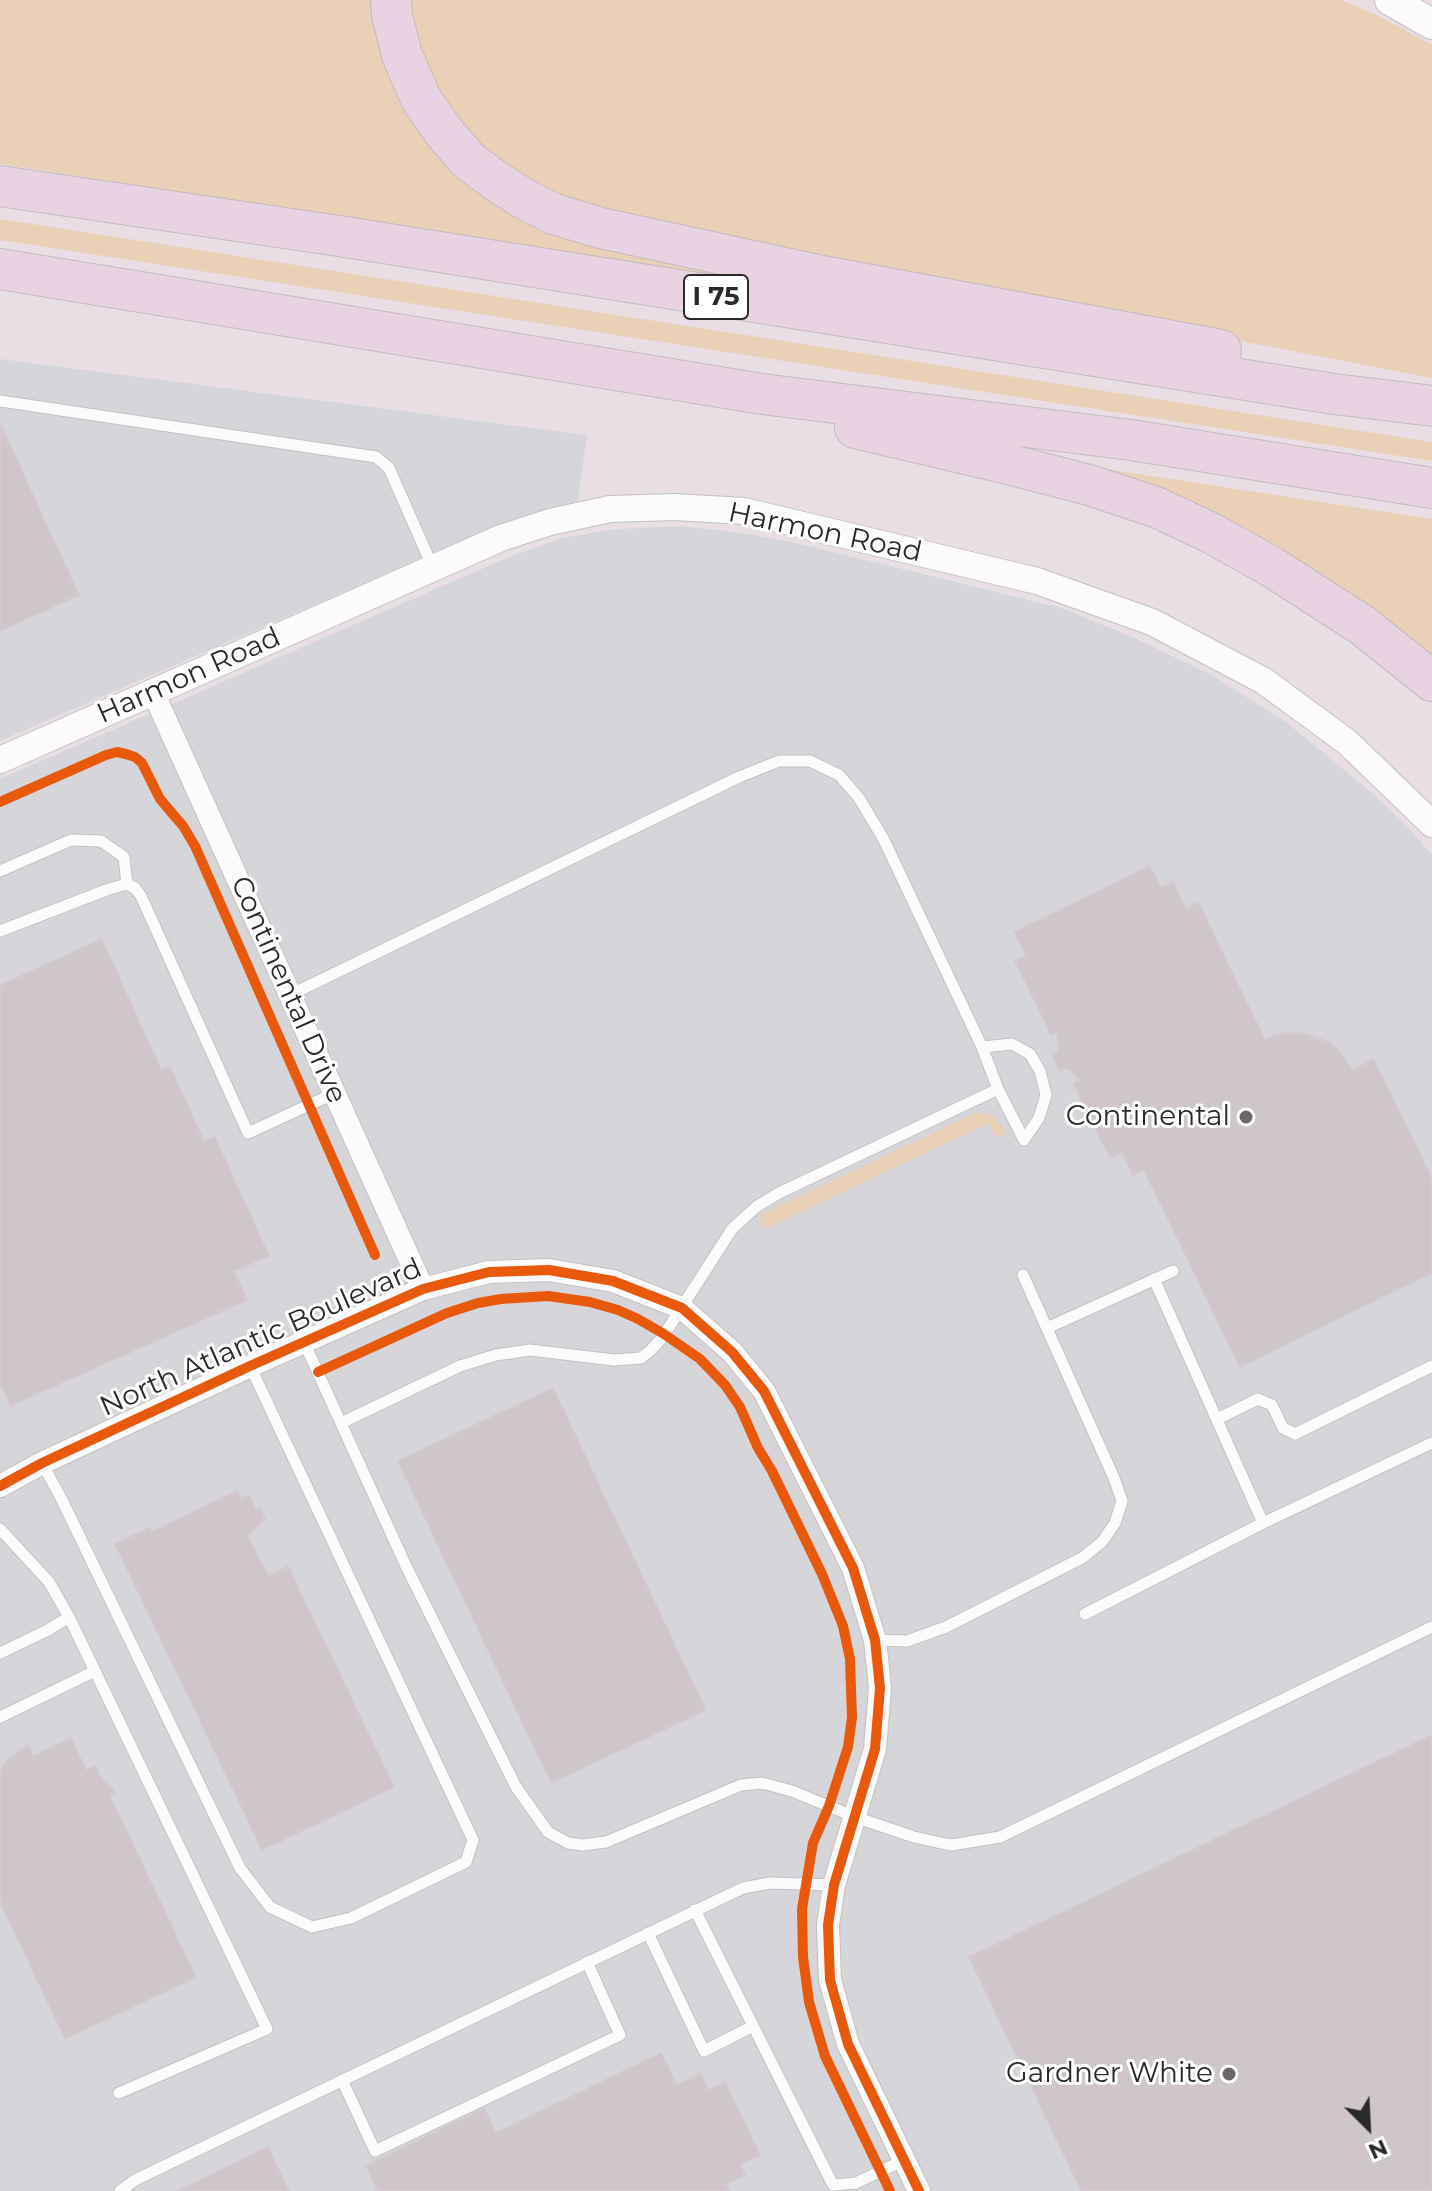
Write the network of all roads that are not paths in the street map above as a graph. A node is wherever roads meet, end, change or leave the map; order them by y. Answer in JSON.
{"nodes":[{"id":1,"x":391,"y":0,"type":"edge"},
{"id":2,"x":1390,"y":0,"type":"edge"},
{"id":3,"x":1432,"y":24,"type":"edge"},
{"id":4,"x":0,"y":186,"type":"edge"},
{"id":5,"x":0,"y":269,"type":"edge"},
{"id":6,"x":762,"y":394,"type":"junction"},
{"id":7,"x":1432,"y":396,"type":"edge"},
{"id":8,"x":0,"y":401,"type":"edge"},
{"id":9,"x":1432,"y":406,"type":"edge"},
{"id":10,"x":1432,"y":488,"type":"edge"},
{"id":11,"x":433,"y":568,"type":"junction"},
{"id":12,"x":1432,"y":681,"type":"edge"},
{"id":13,"x":153,"y":692,"type":"junction"},
{"id":14,"x":0,"y":760,"type":"edge"},
{"id":15,"x":1432,"y":824,"type":"edge"},
{"id":16,"x":0,"y":871,"type":"edge"},
{"id":17,"x":127,"y":884,"type":"junction"},
{"id":18,"x":0,"y":931,"type":"edge"},
{"id":19,"x":290,"y":995,"type":"junction"},
{"id":20,"x":982,"y":1047,"type":"junction"},
{"id":21,"x":998,"y":1089,"type":"junction"},
{"id":22,"x":335,"y":1093,"type":"junction"},
{"id":23,"x":1173,"y":1271,"type":"dead end"},
{"id":24,"x":1023,"y":1275,"type":"dead end"},
{"id":25,"x":1154,"y":1279,"type":"junction"},
{"id":26,"x":423,"y":1289,"type":"junction"},
{"id":27,"x":682,"y":1308,"type":"junction"},
{"id":28,"x":1047,"y":1328,"type":"junction"},
{"id":29,"x":304,"y":1342,"type":"junction"},
{"id":30,"x":250,"y":1366,"type":"junction"},
{"id":31,"x":1432,"y":1366,"type":"edge"},
{"id":32,"x":1217,"y":1419,"type":"junction"},
{"id":33,"x":341,"y":1423,"type":"junction"},
{"id":34,"x":1432,"y":1443,"type":"edge"},
{"id":35,"x":42,"y":1463,"type":"junction"},
{"id":36,"x":0,"y":1486,"type":"edge"},
{"id":37,"x":1263,"y":1523,"type":"junction"},
{"id":38,"x":0,"y":1529,"type":"edge"},
{"id":39,"x":1085,"y":1614,"type":"dead end"},
{"id":40,"x":69,"y":1617,"type":"junction"},
{"id":41,"x":1432,"y":1627,"type":"edge"},
{"id":42,"x":875,"y":1640,"type":"junction"},
{"id":43,"x":0,"y":1653,"type":"edge"},
{"id":44,"x":95,"y":1671,"type":"junction"},
{"id":45,"x":0,"y":1717,"type":"edge"},
{"id":46,"x":855,"y":1817,"type":"junction"},
{"id":47,"x":834,"y":1885,"type":"junction"},
{"id":48,"x":695,"y":1910,"type":"junction"},
{"id":49,"x":648,"y":1933,"type":"junction"},
{"id":50,"x":587,"y":1962,"type":"junction"},
{"id":51,"x":753,"y":2026,"type":"junction"},
{"id":52,"x":342,"y":2080,"type":"junction"},
{"id":53,"x":119,"y":2093,"type":"dead end"},
{"id":54,"x":904,"y":2160,"type":"junction"},
{"id":55,"x":120,"y":2191,"type":"edge"},
{"id":56,"x":919,"y":2191,"type":"edge"}],
"edges":[{"from":1,"to":7,"type":"highway"},
{"from":2,"to":3,"type":"main road"},
{"from":4,"to":9,"type":"highway","number":"I 75"},
{"from":5,"to":6,"type":"highway"},
{"from":6,"to":10,"type":"highway"},
{"from":6,"to":12,"type":"highway"},
{"from":8,"to":11,"type":"lane"},
{"from":11,"to":13,"type":"street","name":"Harmon Road"},
{"from":11,"to":15,"type":"street","name":"Harmon Road"},
{"from":13,"to":14,"type":"street","name":"Harmon Road"},
{"from":13,"to":19,"type":"street","name":"Continental Drive"},
{"from":16,"to":17,"type":"lane"},
{"from":17,"to":18,"type":"lane"},
{"from":17,"to":22,"type":"lane"},
{"from":19,"to":20,"type":"lane"},
{"from":19,"to":22,"type":"street","name":"Continental Drive"},
{"from":20,"to":21,"type":"lane"},
{"from":20,"to":21,"type":"lane"},
{"from":21,"to":27,"type":"lane"},
{"from":22,"to":26,"type":"street","name":"Continental Drive"},
{"from":23,"to":25,"type":"lane"},
{"from":24,"to":28,"type":"lane"},
{"from":25,"to":28,"type":"lane"},
{"from":25,"to":32,"type":"lane"},
{"from":26,"to":27,"type":"street","name":"North Atlantic Boulevard"},
{"from":26,"to":29,"type":"street","name":"North Atlantic Boulevard"},
{"from":27,"to":33,"type":"lane"},
{"from":27,"to":42,"type":"street","name":"North Atlantic Boulevard"},
{"from":28,"to":42,"type":"lane"},
{"from":29,"to":30,"type":"street","name":"North Atlantic Boulevard"},
{"from":29,"to":33,"type":"lane"},
{"from":30,"to":35,"type":"street","name":"North Atlantic Boulevard"},
{"from":30,"to":35,"type":"lane"},
{"from":31,"to":32,"type":"lane"},
{"from":32,"to":37,"type":"lane"},
{"from":33,"to":46,"type":"lane"},
{"from":34,"to":37,"type":"lane"},
{"from":35,"to":36,"type":"street","name":"North Atlantic Boulevard"},
{"from":37,"to":39,"type":"lane"},
{"from":38,"to":40,"type":"lane"},
{"from":40,"to":43,"type":"lane"},
{"from":40,"to":44,"type":"lane"},
{"from":41,"to":46,"type":"lane"},
{"from":42,"to":46,"type":"street","name":"North Atlantic Boulevard"},
{"from":44,"to":45,"type":"lane"},
{"from":44,"to":53,"type":"lane"},
{"from":46,"to":47,"type":"street","name":"North Atlantic Boulevard"},
{"from":47,"to":48,"type":"lane"},
{"from":47,"to":54,"type":"street","name":"North Atlantic Boulevard"},
{"from":48,"to":49,"type":"lane"},
{"from":48,"to":51,"type":"lane"},
{"from":49,"to":50,"type":"lane"},
{"from":49,"to":51,"type":"lane"},
{"from":50,"to":52,"type":"lane"},
{"from":50,"to":52,"type":"lane"},
{"from":51,"to":54,"type":"lane"},
{"from":52,"to":55,"type":"lane"},
{"from":54,"to":56,"type":"street","name":"North Atlantic Boulevard"}]}
